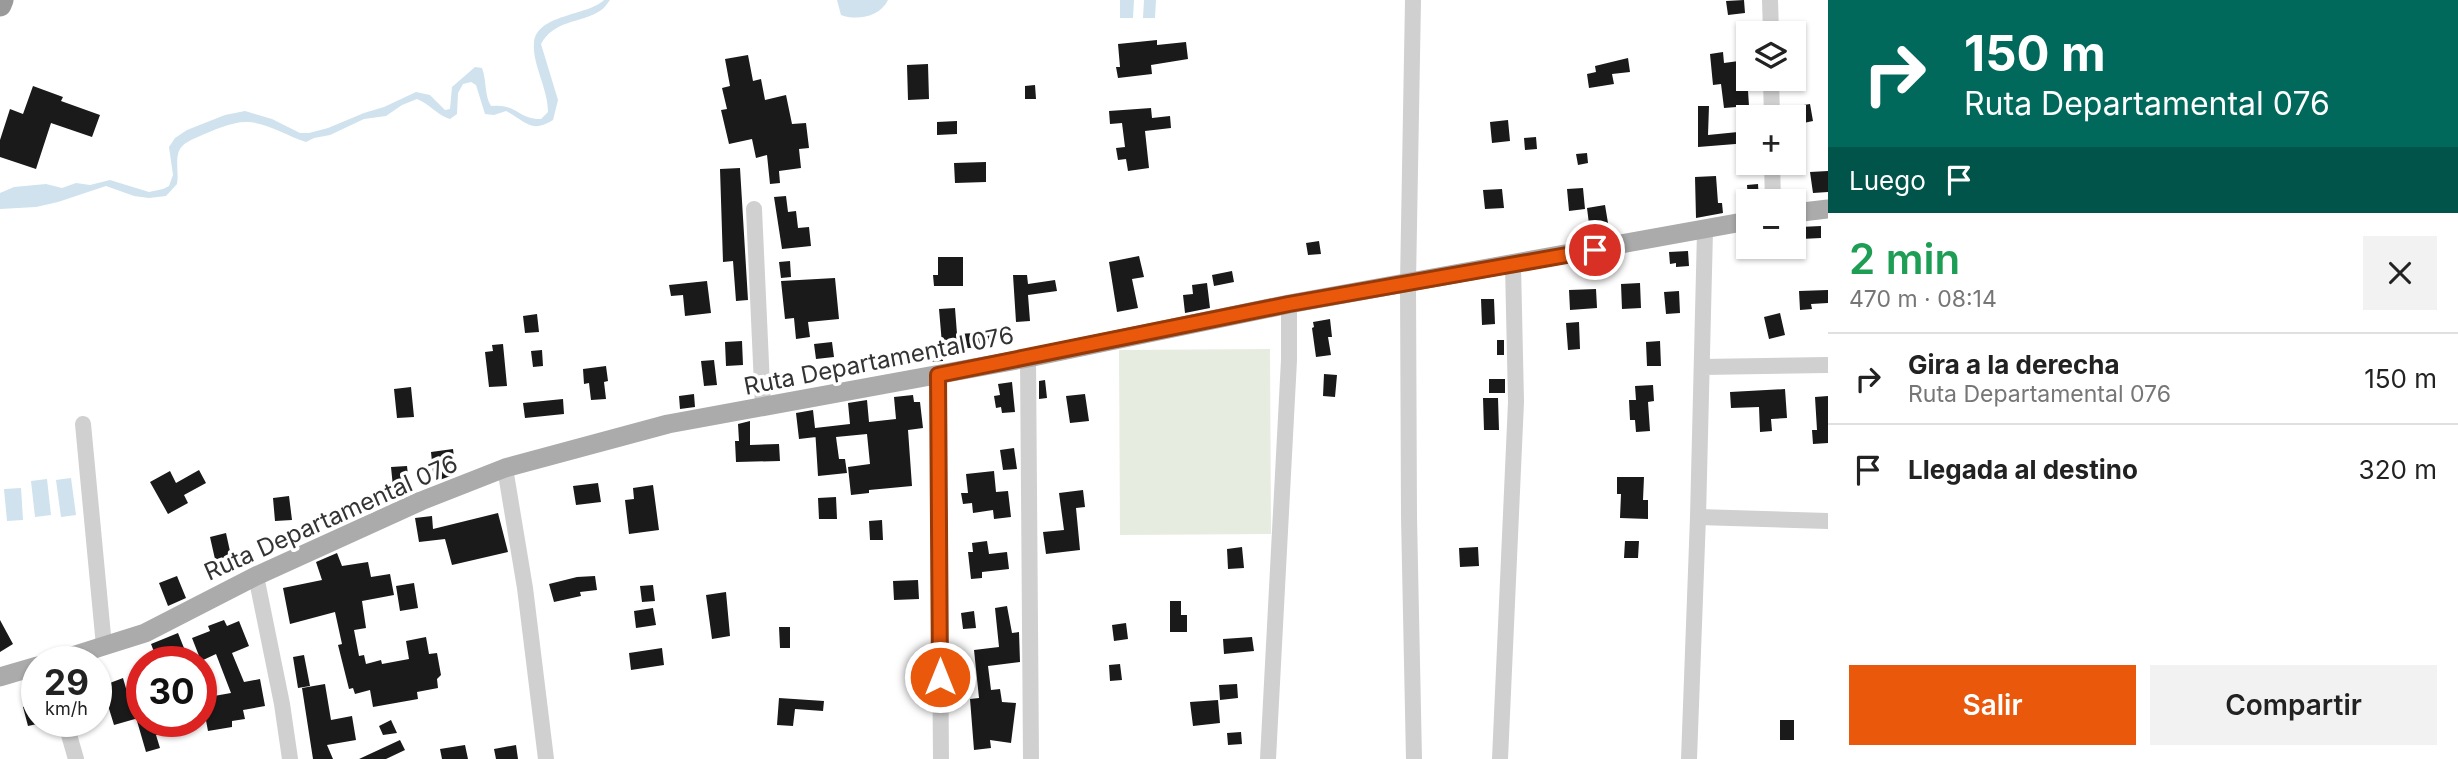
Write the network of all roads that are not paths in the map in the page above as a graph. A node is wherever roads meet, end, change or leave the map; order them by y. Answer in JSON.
{"nodes":[{"id":1,"x":1413,"y":0,"type":"edge"},
{"id":2,"x":1770,"y":0,"type":"edge"},
{"id":3,"x":1771,"y":21,"type":"edge"},
{"id":4,"x":754,"y":209,"type":"dead end"},
{"id":5,"x":1828,"y":209,"type":"edge"},
{"id":6,"x":1806,"y":212,"type":"edge"},
{"id":7,"x":1736,"y":224,"type":"edge"},
{"id":8,"x":1704,"y":231,"type":"junction"},
{"id":9,"x":1513,"y":265,"type":"junction"},
{"id":10,"x":1408,"y":283,"type":"junction"},
{"id":11,"x":1289,"y":304,"type":"junction"},
{"id":12,"x":1028,"y":358,"type":"junction"},
{"id":13,"x":1828,"y":365,"type":"edge"},
{"id":14,"x":1702,"y":367,"type":"junction"},
{"id":15,"x":938,"y":375,"type":"junction"},
{"id":16,"x":763,"y":407,"type":"junction"},
{"id":17,"x":83,"y":424,"type":"dead end"},
{"id":18,"x":505,"y":468,"type":"junction"},
{"id":19,"x":1698,"y":517,"type":"junction"},
{"id":20,"x":1828,"y":521,"type":"edge"},
{"id":21,"x":256,"y":576,"type":"junction"},
{"id":22,"x":104,"y":646,"type":"joint"},
{"id":23,"x":21,"y":671,"type":"edge"},
{"id":24,"x":0,"y":677,"type":"edge"},
{"id":25,"x":70,"y":737,"type":"edge"},
{"id":26,"x":76,"y":759,"type":"edge"},
{"id":27,"x":290,"y":759,"type":"edge"},
{"id":28,"x":546,"y":759,"type":"edge"},
{"id":29,"x":941,"y":759,"type":"edge"},
{"id":30,"x":1031,"y":759,"type":"edge"},
{"id":31,"x":1268,"y":759,"type":"edge"},
{"id":32,"x":1414,"y":759,"type":"edge"},
{"id":33,"x":1500,"y":759,"type":"edge"},
{"id":34,"x":1689,"y":759,"type":"edge"}],
"edges":[{"from":1,"to":10,"type":"street"},
{"from":2,"to":3,"type":"street"},
{"from":4,"to":16,"type":"street"},
{"from":5,"to":6,"type":"main road"},
{"from":7,"to":8,"type":"main road","name":"Ruta Departamental 076"},
{"from":8,"to":9,"type":"main road","name":"Ruta Departamental 076"},
{"from":8,"to":14,"type":"street"},
{"from":9,"to":10,"type":"main road","name":"Ruta Departamental 076"},
{"from":9,"to":33,"type":"street"},
{"from":10,"to":11,"type":"main road","name":"Ruta Departamental 076"},
{"from":10,"to":32,"type":"street"},
{"from":11,"to":12,"type":"main road","name":"Ruta Departamental 076"},
{"from":11,"to":31,"type":"street"},
{"from":12,"to":15,"type":"main road","name":"Ruta Departamental 076"},
{"from":12,"to":30,"type":"street"},
{"from":13,"to":14,"type":"street"},
{"from":14,"to":19,"type":"street"},
{"from":15,"to":16,"type":"main road","name":"Ruta Departamental 076"},
{"from":15,"to":29,"type":"street"},
{"from":16,"to":18,"type":"main road","name":"Ruta Departamental 076"},
{"from":17,"to":22,"type":"street"},
{"from":18,"to":21,"type":"main road","name":"Ruta Departamental 076"},
{"from":18,"to":28,"type":"street"},
{"from":19,"to":20,"type":"street"},
{"from":19,"to":34,"type":"street"},
{"from":21,"to":22,"type":"main road","name":"Ruta Departamental 076"},
{"from":21,"to":27,"type":"street"},
{"from":23,"to":24,"type":"main road"},
{"from":25,"to":26,"type":"street"}]}
